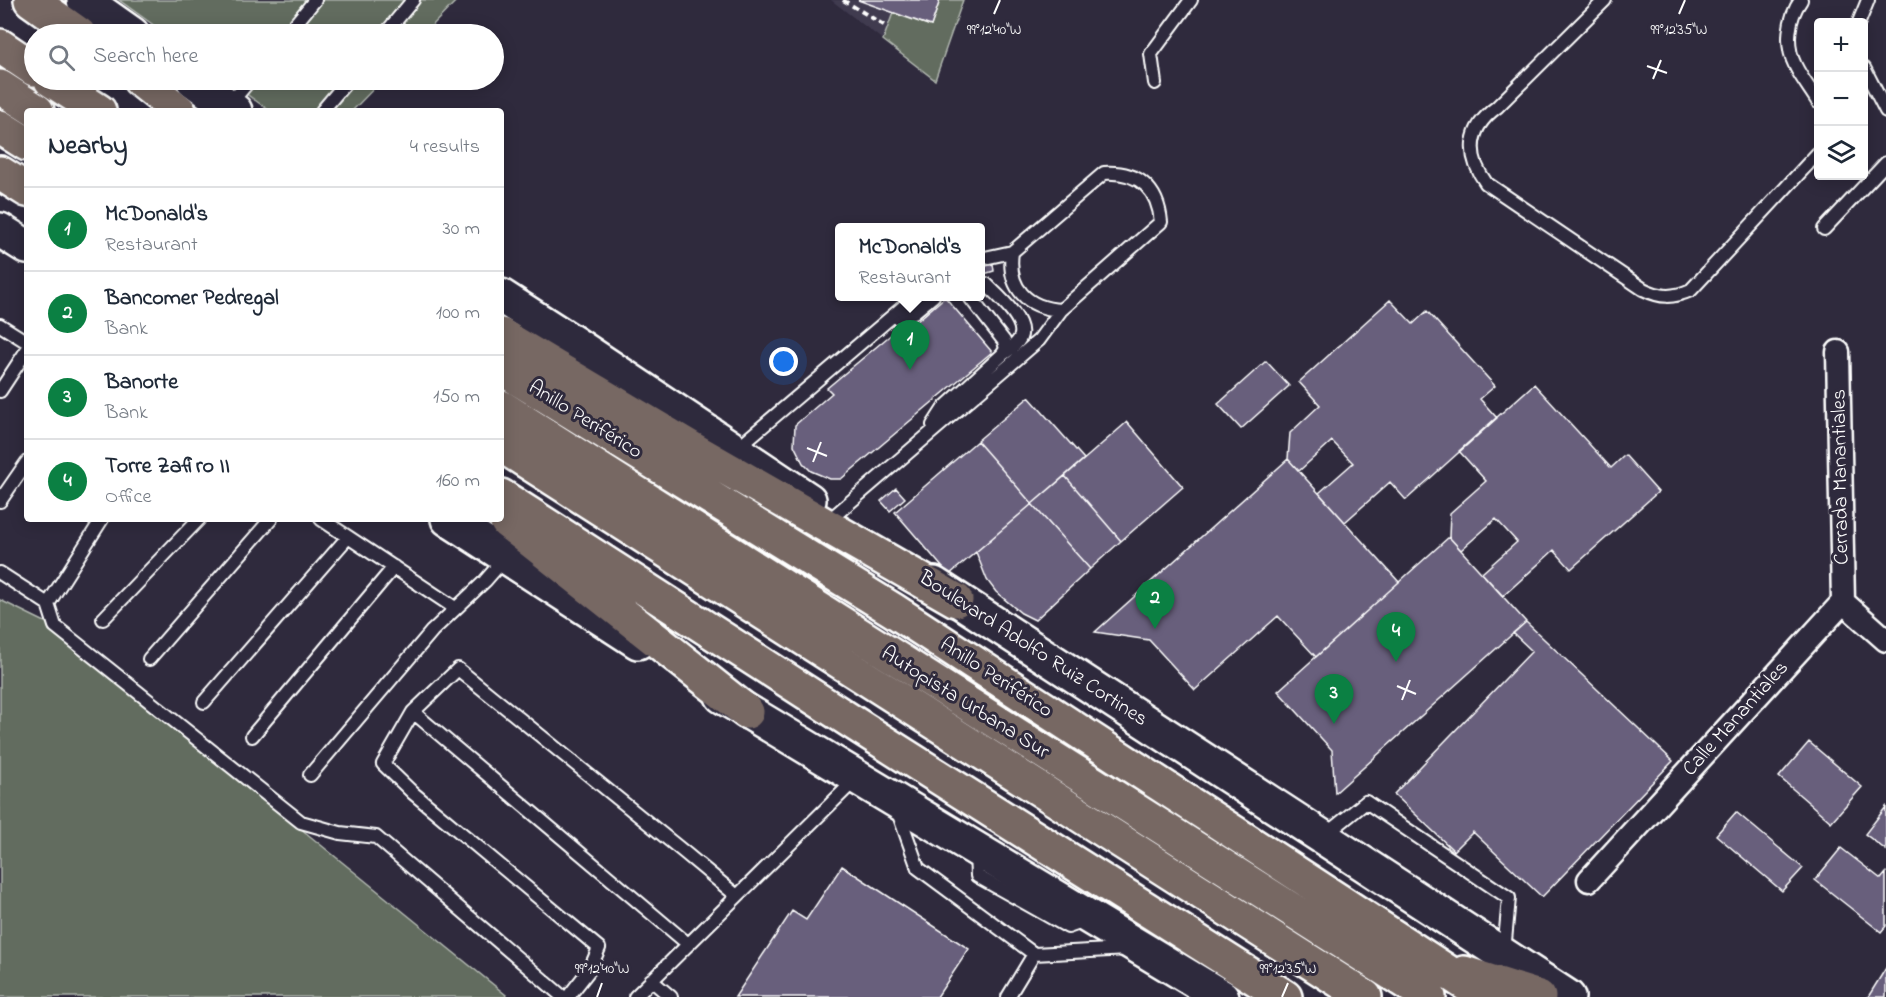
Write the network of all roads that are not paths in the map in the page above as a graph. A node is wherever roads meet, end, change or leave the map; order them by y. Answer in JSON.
{"nodes":[{"id":1,"x":31,"y":0,"type":"edge"},
{"id":2,"x":84,"y":0,"type":"edge"},
{"id":3,"x":315,"y":0,"type":"edge"},
{"id":4,"x":413,"y":0,"type":"edge"},
{"id":5,"x":1191,"y":0,"type":"edge"},
{"id":6,"x":1605,"y":0,"type":"edge"},
{"id":7,"x":1801,"y":0,"type":"edge"},
{"id":8,"x":1868,"y":0,"type":"edge"},
{"id":9,"x":1861,"y":18,"type":"edge"},
{"id":10,"x":65,"y":24,"type":"edge"},
{"id":11,"x":118,"y":24,"type":"edge"},
{"id":12,"x":295,"y":24,"type":"edge"},
{"id":13,"x":393,"y":24,"type":"edge"},
{"id":14,"x":0,"y":46,"type":"edge"},
{"id":15,"x":24,"y":62,"type":"edge"},
{"id":16,"x":1865,"y":72,"type":"edge"},
{"id":17,"x":1155,"y":83,"type":"dead end"},
{"id":18,"x":0,"y":87,"type":"edge"},
{"id":19,"x":66,"y":90,"type":"edge"},
{"id":20,"x":153,"y":90,"type":"edge"},
{"id":21,"x":206,"y":90,"type":"edge"},
{"id":22,"x":244,"y":90,"type":"edge"},
{"id":23,"x":340,"y":90,"type":"edge"},
{"id":24,"x":1814,"y":95,"type":"edge"},
{"id":25,"x":32,"y":108,"type":"edge"},
{"id":26,"x":94,"y":108,"type":"edge"},
{"id":27,"x":175,"y":108,"type":"edge"},
{"id":28,"x":231,"y":108,"type":"edge"},
{"id":29,"x":233,"y":108,"type":"edge"},
{"id":30,"x":325,"y":108,"type":"edge"},
{"id":31,"x":1886,"y":111,"type":"edge"},
{"id":32,"x":0,"y":127,"type":"edge"},
{"id":33,"x":24,"y":142,"type":"edge"},
{"id":34,"x":1814,"y":157,"type":"edge"},
{"id":35,"x":1886,"y":163,"type":"edge"},
{"id":36,"x":0,"y":173,"type":"edge"},
{"id":37,"x":24,"y":188,"type":"edge"},
{"id":38,"x":1824,"y":229,"type":"dead end"},
{"id":39,"x":0,"y":230,"type":"edge"},
{"id":40,"x":24,"y":245,"type":"edge"},
{"id":41,"x":1012,"y":252,"type":"junction"},
{"id":42,"x":985,"y":258,"type":"edge"},
{"id":43,"x":985,"y":284,"type":"edge"},
{"id":44,"x":504,"y":298,"type":"edge"},
{"id":45,"x":911,"y":301,"type":"edge"},
{"id":46,"x":928,"y":301,"type":"edge"},
{"id":47,"x":972,"y":301,"type":"edge"},
{"id":48,"x":1061,"y":310,"type":"junction"},
{"id":49,"x":890,"y":319,"type":"junction"},
{"id":50,"x":0,"y":325,"type":"edge"},
{"id":51,"x":504,"y":337,"type":"edge"},
{"id":52,"x":24,"y":340,"type":"edge"},
{"id":53,"x":1838,"y":352,"type":"dead end"},
{"id":54,"x":24,"y":355,"type":"edge"},
{"id":55,"x":1002,"y":355,"type":"junction"},
{"id":56,"x":504,"y":370,"type":"edge"},
{"id":57,"x":0,"y":391,"type":"edge"},
{"id":58,"x":504,"y":409,"type":"edge"},
{"id":59,"x":928,"y":434,"type":"junction"},
{"id":60,"x":504,"y":447,"type":"edge"},
{"id":61,"x":738,"y":464,"type":"junction"},
{"id":62,"x":24,"y":466,"type":"edge"},
{"id":63,"x":504,"y":498,"type":"edge"},
{"id":64,"x":0,"y":501,"type":"edge"},
{"id":65,"x":834,"y":516,"type":"junction"},
{"id":66,"x":100,"y":522,"type":"edge"},
{"id":67,"x":196,"y":522,"type":"edge"},
{"id":68,"x":268,"y":522,"type":"edge"},
{"id":69,"x":326,"y":522,"type":"edge"},
{"id":70,"x":457,"y":522,"type":"edge"},
{"id":71,"x":348,"y":537,"type":"junction"},
{"id":72,"x":513,"y":541,"type":"edge"},
{"id":73,"x":394,"y":567,"type":"junction"},
{"id":74,"x":0,"y":573,"type":"edge"},
{"id":75,"x":956,"y":600,"type":"junction"},
{"id":76,"x":1843,"y":602,"type":"junction"},
{"id":77,"x":48,"y":603,"type":"junction"},
{"id":78,"x":455,"y":608,"type":"junction"},
{"id":79,"x":893,"y":610,"type":"junction"},
{"id":80,"x":103,"y":618,"type":"dead end"},
{"id":81,"x":1886,"y":640,"type":"edge"},
{"id":82,"x":149,"y":660,"type":"dead end"},
{"id":83,"x":204,"y":702,"type":"dead end"},
{"id":84,"x":413,"y":712,"type":"junction"},
{"id":85,"x":747,"y":712,"type":"joint"},
{"id":86,"x":252,"y":736,"type":"dead end"},
{"id":87,"x":310,"y":775,"type":"dead end"},
{"id":88,"x":857,"y":778,"type":"junction"},
{"id":89,"x":894,"y":800,"type":"junction"},
{"id":90,"x":1323,"y":837,"type":"junction"},
{"id":91,"x":1589,"y":880,"type":"dead end"},
{"id":92,"x":737,"y":896,"type":"junction"},
{"id":93,"x":688,"y":944,"type":"junction"},
{"id":94,"x":1141,"y":948,"type":"junction"},
{"id":95,"x":1034,"y":954,"type":"junction"},
{"id":96,"x":1503,"y":954,"type":"junction"},
{"id":97,"x":1432,"y":962,"type":"junction"},
{"id":98,"x":651,"y":981,"type":"junction"},
{"id":99,"x":1218,"y":996,"type":"edge"},
{"id":100,"x":563,"y":997,"type":"edge"},
{"id":101,"x":568,"y":997,"type":"edge"},
{"id":102,"x":635,"y":997,"type":"edge"},
{"id":103,"x":671,"y":997,"type":"edge"},
{"id":104,"x":1008,"y":997,"type":"edge"},
{"id":105,"x":1285,"y":997,"type":"edge"},
{"id":106,"x":1365,"y":997,"type":"edge"},
{"id":107,"x":1429,"y":997,"type":"edge"},
{"id":108,"x":1486,"y":997,"type":"edge"},
{"id":109,"x":1539,"y":997,"type":"edge"},
{"id":110,"x":1568,"y":997,"type":"edge"}],
"edges":[{"from":1,"to":10,"type":"highway"},
{"from":2,"to":11,"type":"main road"},
{"from":3,"to":12,"type":"lane"},
{"from":4,"to":13,"type":"lane"},
{"from":5,"to":17,"type":"lane"},
{"from":6,"to":34,"type":"lane"},
{"from":7,"to":24,"type":"lane"},
{"from":8,"to":9,"type":"lane"},
{"from":14,"to":15,"type":"highway"},
{"from":16,"to":31,"type":"lane"},
{"from":18,"to":25,"type":"highway"},
{"from":19,"to":26,"type":"highway"},
{"from":20,"to":27,"type":"highway"},
{"from":21,"to":28,"type":"main road"},
{"from":22,"to":29,"type":"lane"},
{"from":23,"to":30,"type":"lane"},
{"from":32,"to":33,"type":"highway"},
{"from":35,"to":38,"type":"lane"},
{"from":36,"to":37,"type":"highway"},
{"from":39,"to":40,"type":"main road"},
{"from":41,"to":42,"type":"lane"},
{"from":41,"to":48,"type":"lane"},
{"from":41,"to":48,"type":"lane"},
{"from":43,"to":55,"type":"lane"},
{"from":44,"to":61,"type":"main road","name":"Boulevard Adolfo Ruiz Cortines"},
{"from":45,"to":49,"type":"lane"},
{"from":46,"to":49,"type":"lane"},
{"from":47,"to":55,"type":"lane"},
{"from":48,"to":59,"type":"lane"},
{"from":49,"to":61,"type":"lane"},
{"from":50,"to":52,"type":"lane"},
{"from":51,"to":61,"type":"highway"},
{"from":53,"to":76,"type":"street","name":"Cerrada Manantiales"},
{"from":54,"to":57,"type":"lane"},
{"from":55,"to":59,"type":"lane"},
{"from":56,"to":79,"type":"highway","name":"Anillo Periférico"},
{"from":58,"to":107,"type":"highway","name":"Autopista Urbana Sur"},
{"from":59,"to":65,"type":"lane"},
{"from":60,"to":106,"type":"highway","name":"Autopista Urbana Sur"},
{"from":61,"to":65,"type":"main road","name":"Boulevard Adolfo Ruiz Cortines"},
{"from":61,"to":75,"type":"highway"},
{"from":61,"to":79,"type":"highway"},
{"from":62,"to":64,"type":"lane"},
{"from":63,"to":105,"type":"highway"},
{"from":65,"to":75,"type":"main road","name":"Boulevard Adolfo Ruiz Cortines"},
{"from":66,"to":77,"type":"lane"},
{"from":67,"to":80,"type":"lane"},
{"from":68,"to":82,"type":"lane"},
{"from":69,"to":71,"type":"lane"},
{"from":70,"to":72,"type":"main road"},
{"from":71,"to":73,"type":"lane"},
{"from":71,"to":83,"type":"lane"},
{"from":72,"to":78,"type":"lane"},
{"from":72,"to":85,"type":"highway"},
{"from":73,"to":78,"type":"lane"},
{"from":73,"to":86,"type":"lane"},
{"from":74,"to":77,"type":"lane"},
{"from":75,"to":90,"type":"main road","name":"Boulevard Adolfo Ruiz Cortines"},
{"from":76,"to":81,"type":"street"},
{"from":76,"to":91,"type":"street","name":"Calle Manantiales"},
{"from":77,"to":100,"type":"lane"},
{"from":78,"to":87,"type":"lane"},
{"from":79,"to":97,"type":"highway","name":"Anillo Periférico"},
{"from":84,"to":92,"type":"lane"},
{"from":84,"to":93,"type":"lane"},
{"from":84,"to":101,"type":"lane"},
{"from":85,"to":88,"type":"main road"},
{"from":88,"to":89,"type":"main road"},
{"from":88,"to":92,"type":"lane"},
{"from":89,"to":94,"type":"main road"},
{"from":89,"to":95,"type":"lane"},
{"from":90,"to":96,"type":"main road","name":"Boulevard Adolfo Ruiz Cortines"},
{"from":90,"to":96,"type":"lane"},
{"from":92,"to":93,"type":"lane"},
{"from":93,"to":98,"type":"lane"},
{"from":94,"to":95,"type":"lane"},
{"from":94,"to":99,"type":"main road"},
{"from":95,"to":104,"type":"lane"},
{"from":96,"to":110,"type":"main road","name":"Boulevard Adolfo Ruiz Cortines"},
{"from":97,"to":108,"type":"highway","name":"Anillo Periférico"},
{"from":97,"to":109,"type":"highway"},
{"from":98,"to":102,"type":"lane"},
{"from":98,"to":103,"type":"lane"}]}
